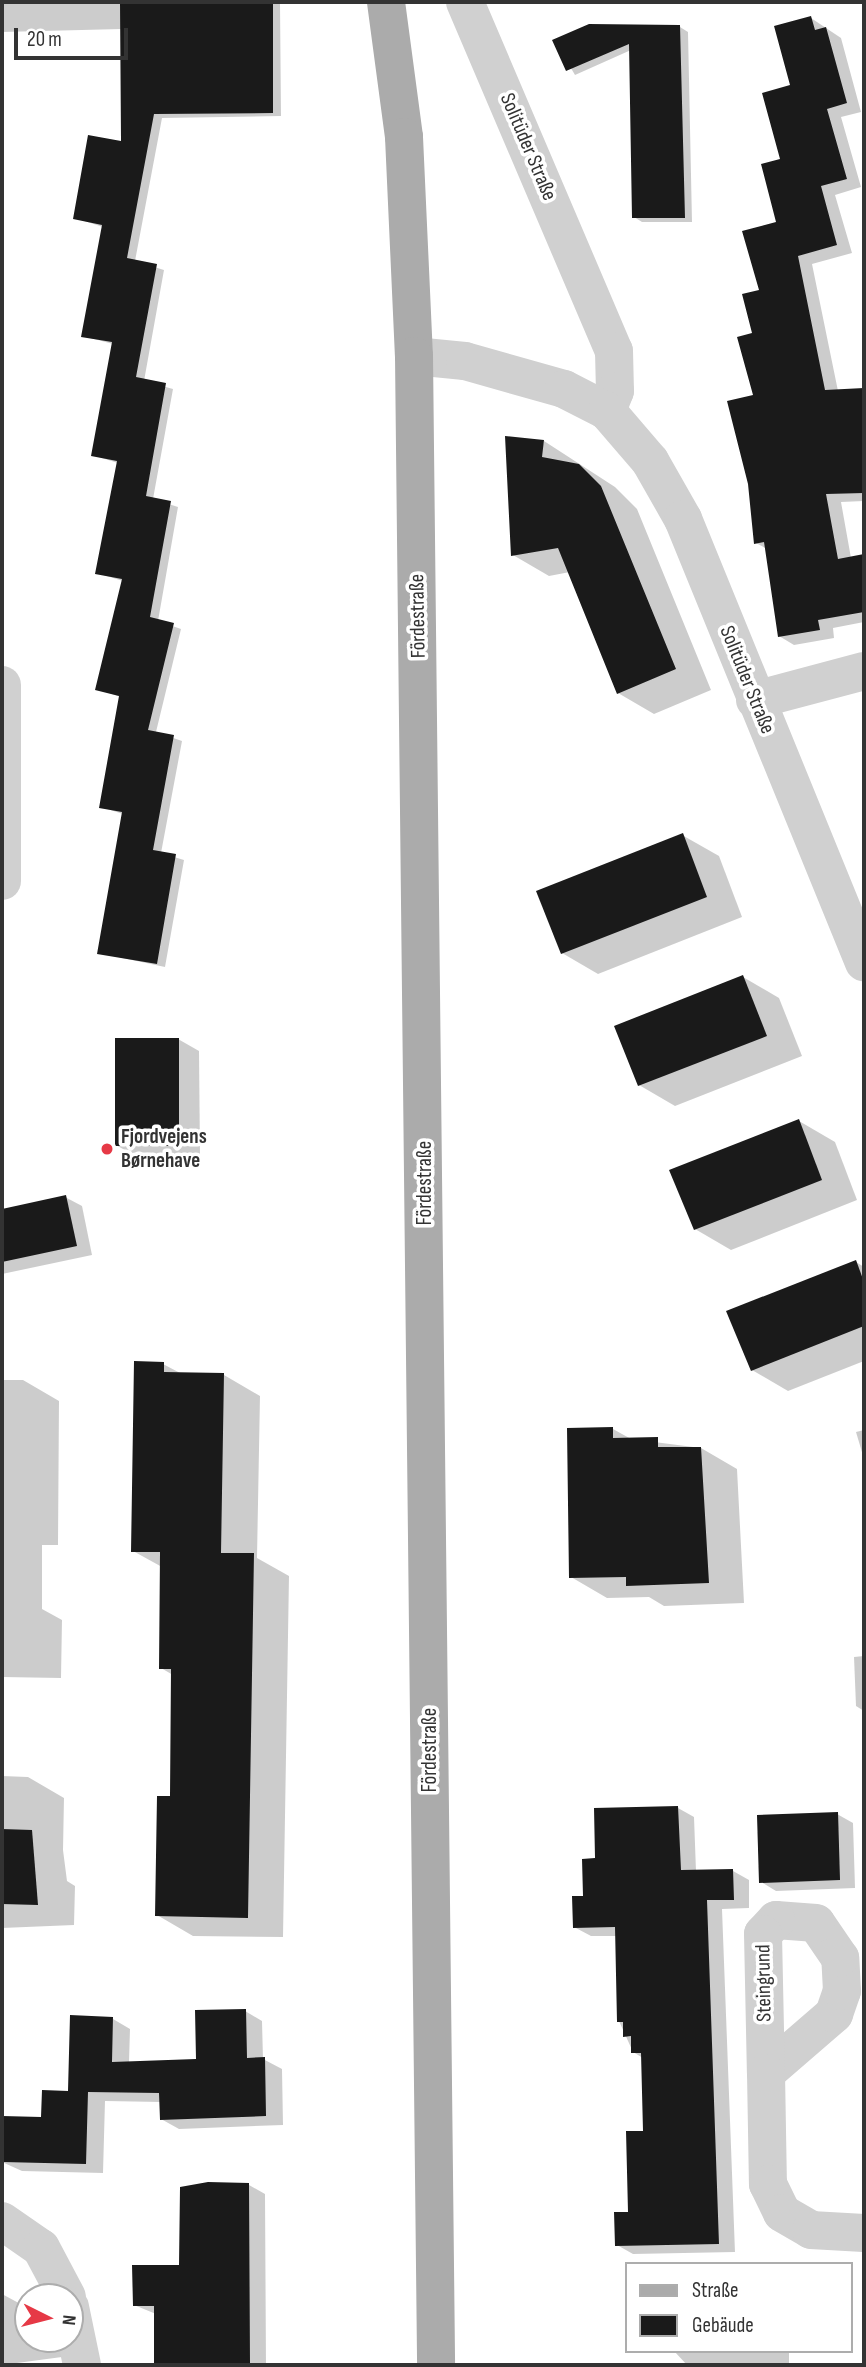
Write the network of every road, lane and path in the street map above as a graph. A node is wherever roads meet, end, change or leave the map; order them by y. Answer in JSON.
{"nodes":[{"id":1,"x":386,"y":2,"type":"edge"},
{"id":2,"x":465,"y":2,"type":"edge"},
{"id":3,"x":414,"y":356,"type":"junction"},
{"id":4,"x":607,"y":411,"type":"junction"},
{"id":5,"x":864,"y":671,"type":"edge"},
{"id":6,"x":2,"y":685,"type":"edge"},
{"id":7,"x":755,"y":700,"type":"junction"},
{"id":8,"x":2,"y":881,"type":"edge"},
{"id":9,"x":864,"y":962,"type":"edge"},
{"id":10,"x":766,"y":2073,"type":"dead end"},
{"id":11,"x":2,"y":2221,"type":"edge"},
{"id":12,"x":864,"y":2233,"type":"edge"},
{"id":13,"x":60,"y":2283,"type":"edge"},
{"id":14,"x":436,"y":2365,"type":"edge"}],
"edges":[{"from":1,"to":3,"type":"main road","name":"Fördestraße"},
{"from":2,"to":4,"type":"street","name":"Solitüder Straße"},
{"from":3,"to":4,"type":"street","name":"Solitüder Straße"},
{"from":3,"to":14,"type":"main road","name":"Fördestraße"},
{"from":4,"to":7,"type":"street","name":"Solitüder Straße"},
{"from":5,"to":7,"type":"street"},
{"from":6,"to":8,"type":"street"},
{"from":7,"to":9,"type":"street","name":"Solitüder Straße"},
{"from":10,"to":12,"type":"street"},
{"from":11,"to":13,"type":"street"}]}
